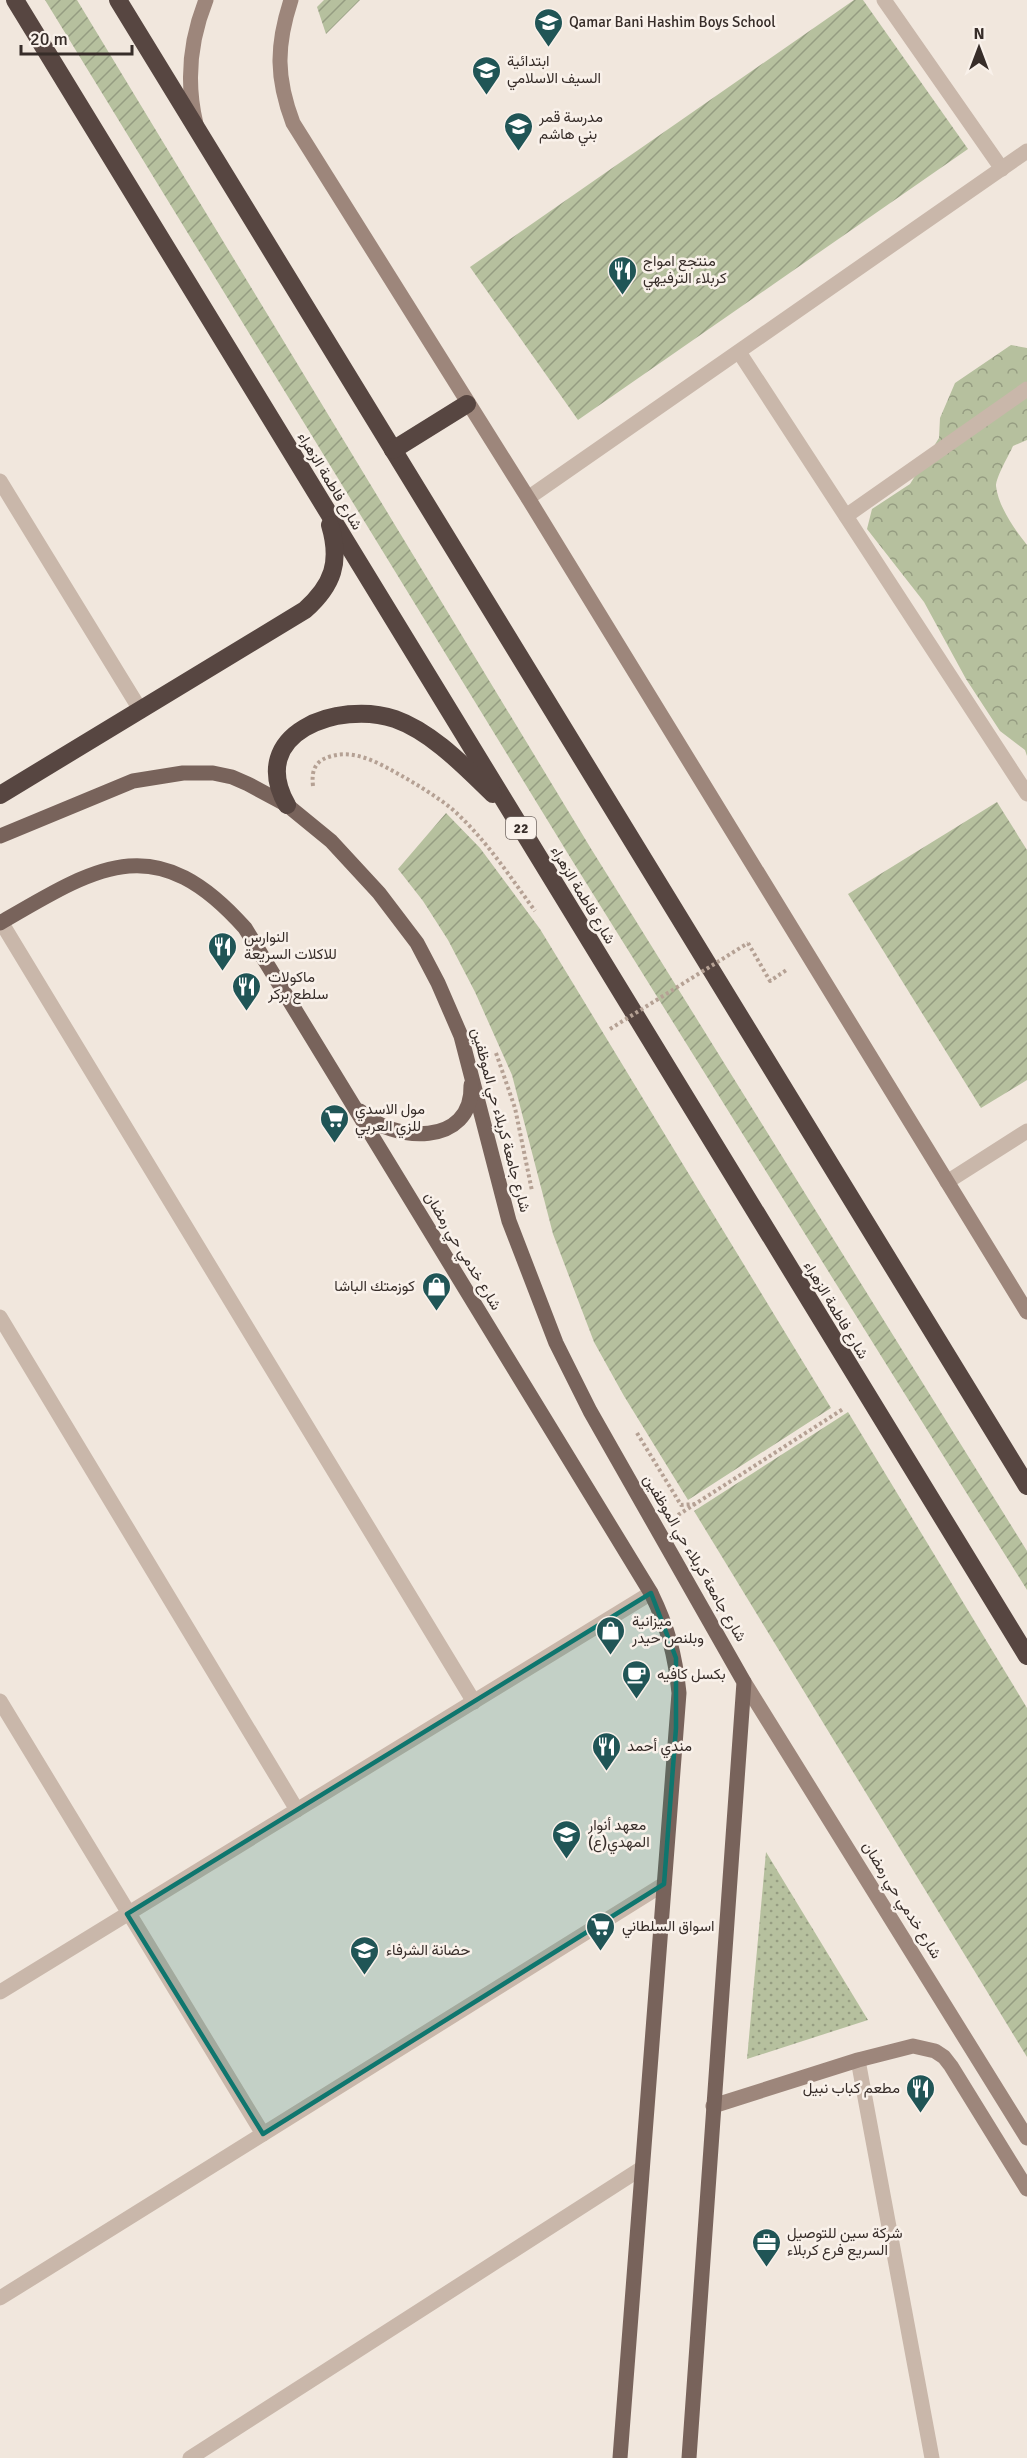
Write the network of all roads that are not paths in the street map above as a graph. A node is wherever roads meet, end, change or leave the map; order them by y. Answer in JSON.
{"nodes":[{"id":1,"x":15,"y":0,"type":"edge"},
{"id":2,"x":118,"y":0,"type":"edge"},
{"id":3,"x":206,"y":0,"type":"edge"},
{"id":4,"x":291,"y":0,"type":"edge"},
{"id":5,"x":884,"y":0,"type":"edge"},
{"id":6,"x":198,"y":130,"type":"junction"},
{"id":7,"x":1027,"y":151,"type":"edge"},
{"id":8,"x":1002,"y":169,"type":"junction"},
{"id":9,"x":739,"y":352,"type":"junction"},
{"id":10,"x":1027,"y":389,"type":"edge"},
{"id":11,"x":467,"y":404,"type":"junction"},
{"id":12,"x":393,"y":450,"type":"junction"},
{"id":13,"x":0,"y":481,"type":"edge"},
{"id":14,"x":316,"y":493,"type":"junction"},
{"id":15,"x":528,"y":498,"type":"junction"},
{"id":16,"x":846,"y":516,"type":"junction"},
{"id":17,"x":141,"y":711,"type":"junction"},
{"id":18,"x":1027,"y":794,"type":"edge"},
{"id":19,"x":0,"y":795,"type":"edge"},
{"id":20,"x":287,"y":805,"type":"junction"},
{"id":21,"x":509,"y":809,"type":"junction"},
{"id":22,"x":0,"y":836,"type":"edge"},
{"id":23,"x":1,"y":923,"type":"edge"},
{"id":24,"x":466,"y":1049,"type":"junction"},
{"id":25,"x":353,"y":1105,"type":"junction"},
{"id":26,"x":1027,"y":1131,"type":"edge"},
{"id":27,"x":947,"y":1182,"type":"junction"},
{"id":28,"x":1027,"y":1312,"type":"edge"},
{"id":29,"x":0,"y":1317,"type":"edge"},
{"id":30,"x":1027,"y":1486,"type":"edge"},
{"id":31,"x":651,"y":1593,"type":"junction"},
{"id":32,"x":1027,"y":1656,"type":"edge"},
{"id":33,"x":744,"y":1682,"type":"junction"},
{"id":34,"x":0,"y":1701,"type":"edge"},
{"id":35,"x":474,"y":1702,"type":"junction"},
{"id":36,"x":297,"y":1810,"type":"junction"},
{"id":37,"x":664,"y":1884,"type":"junction"},
{"id":38,"x":127,"y":1914,"type":"junction"},
{"id":39,"x":0,"y":1992,"type":"edge"},
{"id":40,"x":858,"y":2060,"type":"junction"},
{"id":41,"x":713,"y":2106,"type":"junction"},
{"id":42,"x":262,"y":2134,"type":"junction"},
{"id":43,"x":1027,"y":2138,"type":"edge"},
{"id":44,"x":642,"y":2168,"type":"junction"},
{"id":45,"x":1027,"y":2189,"type":"edge"},
{"id":46,"x":0,"y":2298,"type":"edge"},
{"id":47,"x":190,"y":2458,"type":"edge"},
{"id":48,"x":620,"y":2458,"type":"edge"},
{"id":49,"x":689,"y":2458,"type":"edge"},
{"id":50,"x":932,"y":2458,"type":"edge"}],
"edges":[{"from":1,"to":14,"type":"highway","name":"شارع فاطمة الزهراء","number":"22"},
{"from":2,"to":6,"type":"highway"},
{"from":3,"to":6,"type":"main road"},
{"from":4,"to":11,"type":"main road"},
{"from":5,"to":8,"type":"street"},
{"from":6,"to":12,"type":"highway"},
{"from":7,"to":8,"type":"street"},
{"from":8,"to":9,"type":"street"},
{"from":9,"to":15,"type":"street"},
{"from":9,"to":16,"type":"street"},
{"from":10,"to":16,"type":"street"},
{"from":11,"to":12,"type":"highway"},
{"from":11,"to":15,"type":"main road"},
{"from":12,"to":30,"type":"highway"},
{"from":13,"to":17,"type":"street"},
{"from":14,"to":17,"type":"highway"},
{"from":14,"to":21,"type":"highway","name":"شارع فاطمة الزهراء","number":"22"},
{"from":15,"to":27,"type":"main road"},
{"from":16,"to":18,"type":"street"},
{"from":17,"to":19,"type":"highway"},
{"from":20,"to":21,"type":"highway"},
{"from":20,"to":22,"type":"main road","name":"شارع جامعة كربلاء حي الموظفين"},
{"from":20,"to":24,"type":"main road","name":"شارع جامعة كربلاء حي الموظفين"},
{"from":21,"to":32,"type":"highway","name":"شارع فاطمة الزهراء","number":"22"},
{"from":23,"to":25,"type":"main road","name":"شارع خدمي حي رمضان"},
{"from":23,"to":35,"type":"street"},
{"from":24,"to":25,"type":"main road"},
{"from":24,"to":33,"type":"main road","name":"شارع جامعة كربلاء حي الموظفين"},
{"from":25,"to":31,"type":"main road","name":"شارع خدمي حي رمضان"},
{"from":26,"to":27,"type":"street"},
{"from":27,"to":28,"type":"main road"},
{"from":29,"to":36,"type":"street"},
{"from":31,"to":35,"type":"street"},
{"from":31,"to":37,"type":"main road","name":"شارع خدمي حي رمضان"},
{"from":33,"to":41,"type":"main road"},
{"from":33,"to":43,"type":"main road","name":"شارع خدمي حي رمضان"},
{"from":34,"to":38,"type":"street"},
{"from":35,"to":36,"type":"street"},
{"from":36,"to":38,"type":"street"},
{"from":37,"to":42,"type":"street"},
{"from":37,"to":44,"type":"main road","name":"شارع خدمي حي رمضان"},
{"from":38,"to":39,"type":"street"},
{"from":38,"to":42,"type":"street"},
{"from":40,"to":41,"type":"main road"},
{"from":40,"to":45,"type":"main road"},
{"from":40,"to":50,"type":"street"},
{"from":41,"to":49,"type":"main road"},
{"from":42,"to":46,"type":"street"},
{"from":44,"to":47,"type":"street"},
{"from":44,"to":48,"type":"main road","name":"شارع خدمي حي رمضان"}]}
